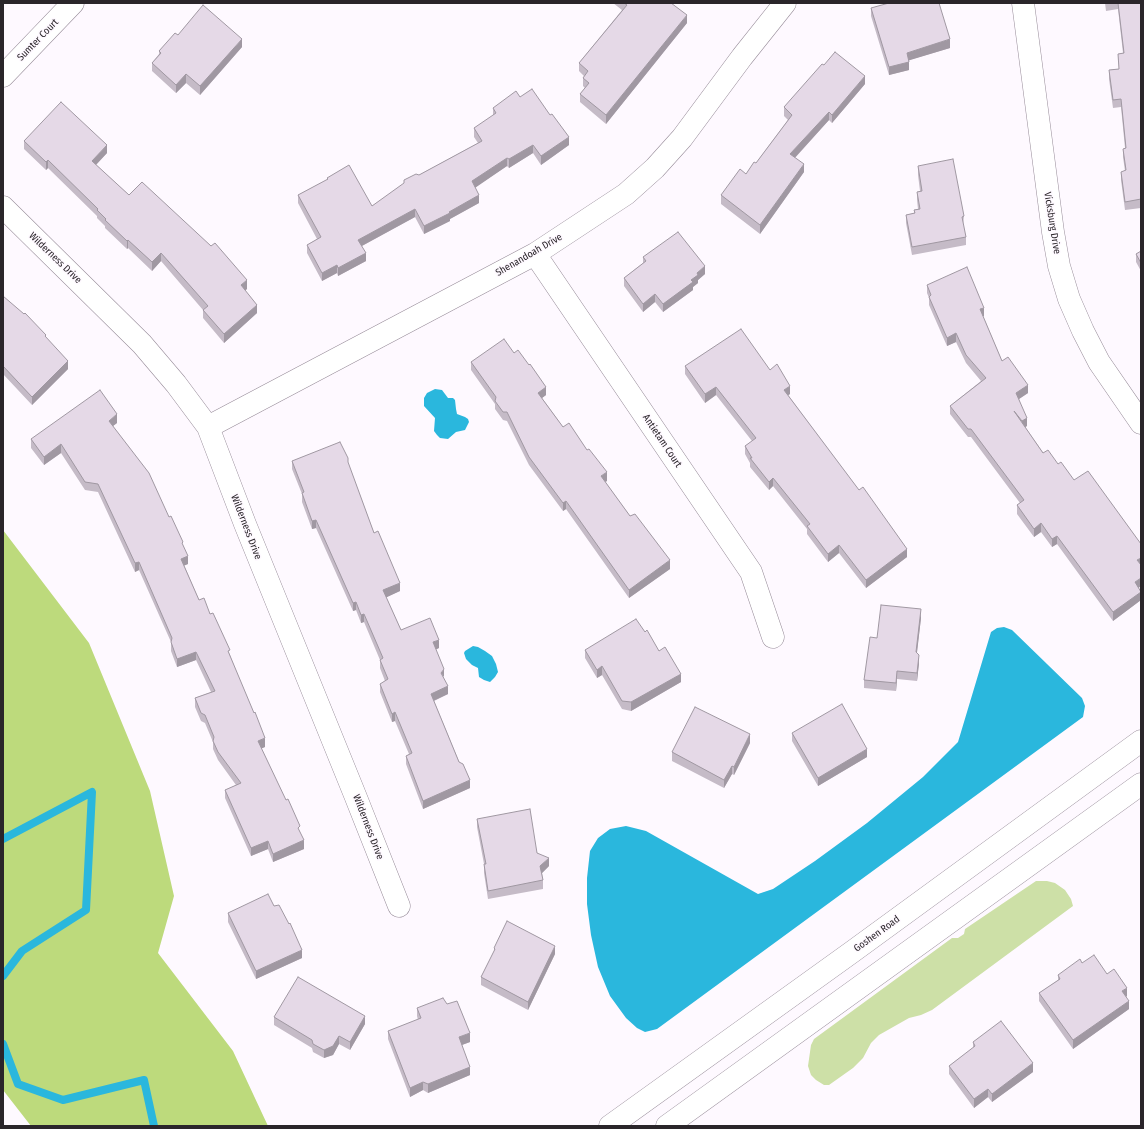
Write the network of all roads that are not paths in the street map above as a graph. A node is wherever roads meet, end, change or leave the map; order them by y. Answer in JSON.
{"nodes":[{"id":1,"x":73,"y":3,"type":"edge"},
{"id":2,"x":785,"y":3,"type":"edge"},
{"id":3,"x":1023,"y":3,"type":"edge"},
{"id":4,"x":3,"y":76,"type":"edge"},
{"id":5,"x":3,"y":207,"type":"edge"},
{"id":6,"x":535,"y":254,"type":"junction"},
{"id":7,"x":1141,"y":423,"type":"edge"},
{"id":8,"x":208,"y":426,"type":"junction"},
{"id":9,"x":773,"y":636,"type":"dead end"},
{"id":10,"x":1141,"y":741,"type":"edge"},
{"id":11,"x":1141,"y":784,"type":"edge"},
{"id":12,"x":398,"y":906,"type":"dead end"},
{"id":13,"x":610,"y":1126,"type":"edge"},
{"id":14,"x":667,"y":1126,"type":"edge"}],
"edges":[{"from":1,"to":4,"type":"street","name":"Sumter Court"},
{"from":2,"to":6,"type":"street","name":"Shenandoah Drive"},
{"from":3,"to":7,"type":"street","name":"Vicksburg Drive"},
{"from":5,"to":8,"type":"street","name":"Wilderness Drive"},
{"from":6,"to":8,"type":"street","name":"Shenandoah Drive"},
{"from":6,"to":9,"type":"street","name":"Antietam Court"},
{"from":8,"to":12,"type":"street","name":"Wilderness Drive"},
{"from":10,"to":13,"type":"street","name":"Goshen Road"},
{"from":11,"to":14,"type":"street"}]}
